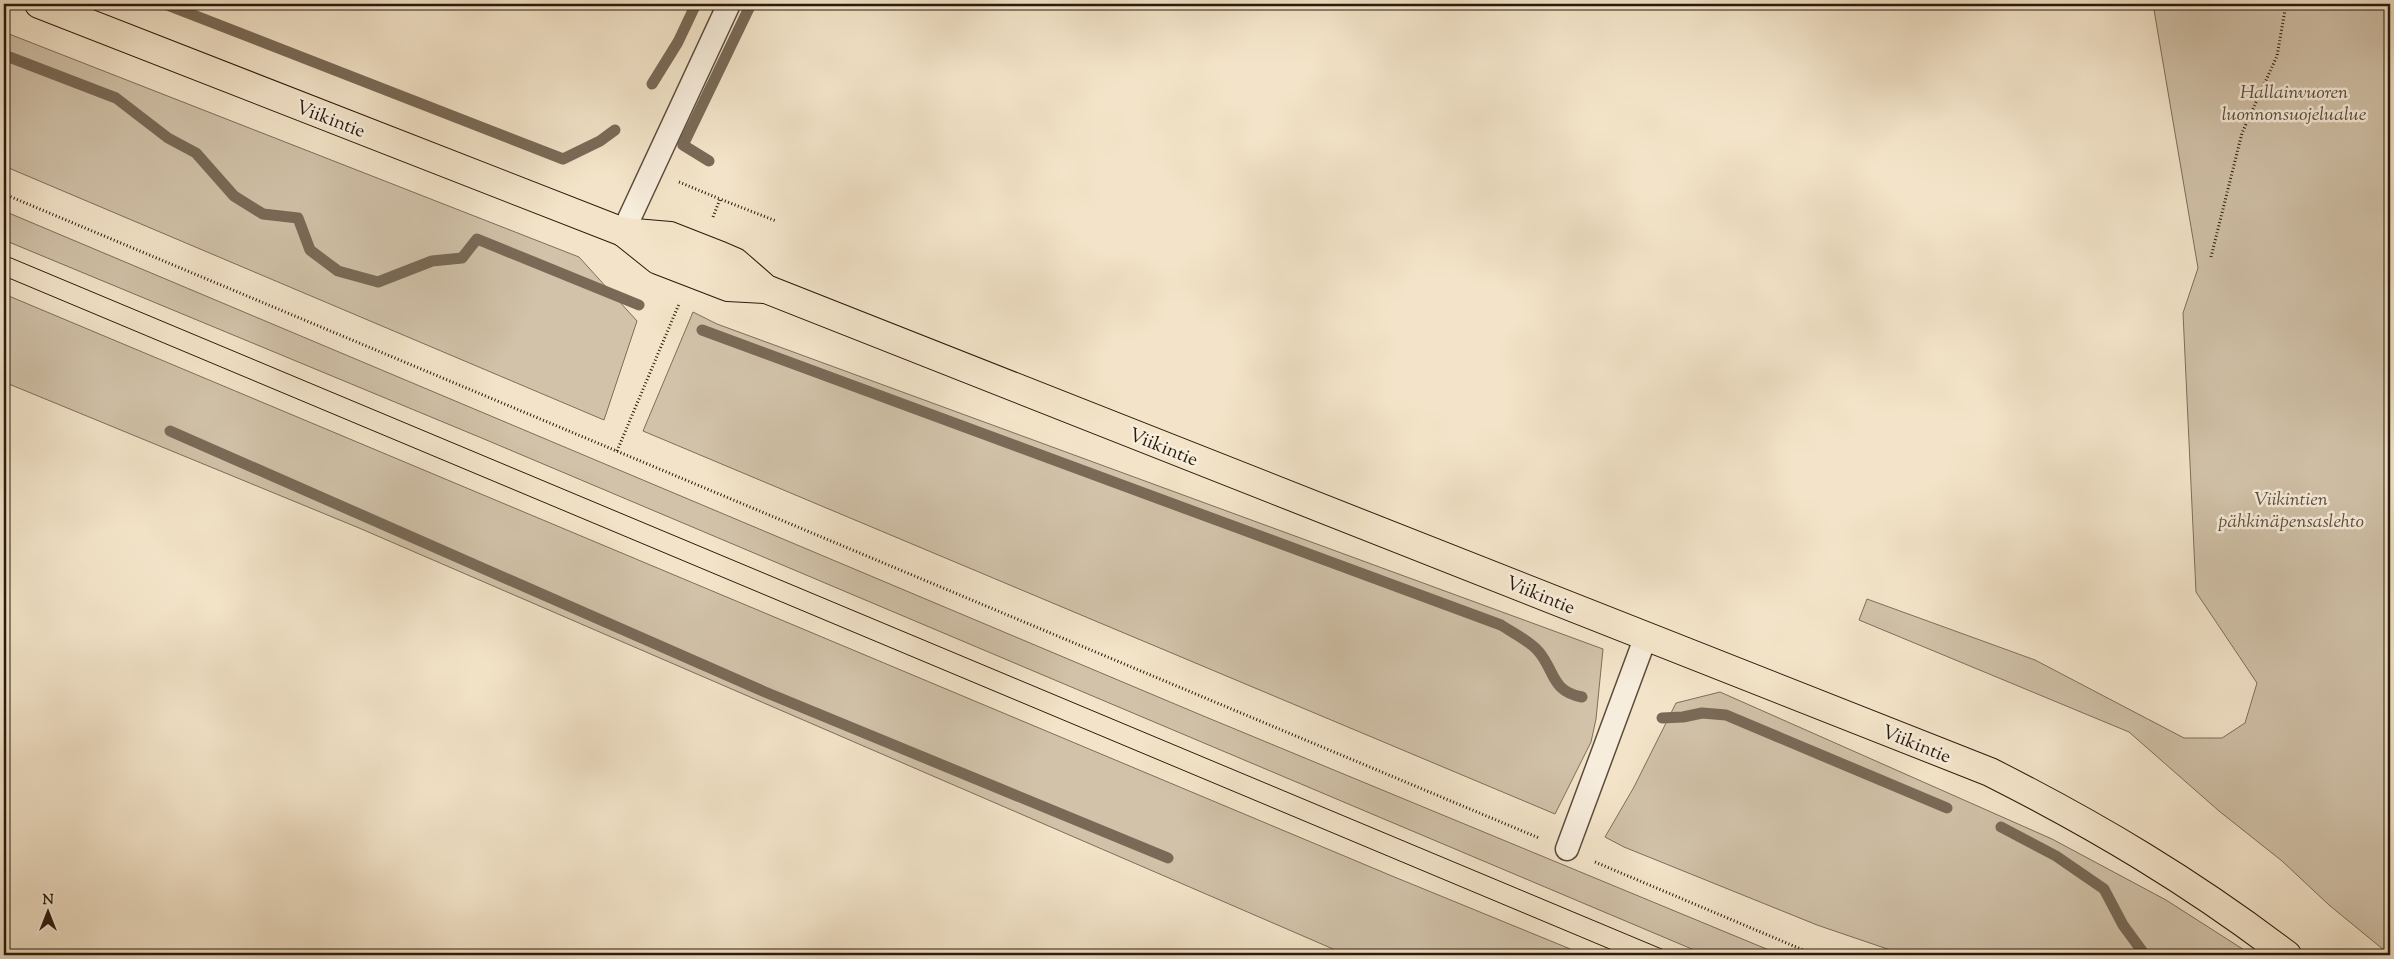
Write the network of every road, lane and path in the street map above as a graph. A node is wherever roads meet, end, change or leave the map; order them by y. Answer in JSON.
{"nodes":[{"id":1,"x":39,"y":4,"type":"edge"},
{"id":2,"x":729,"y":4,"type":"edge"},
{"id":3,"x":2286,"y":4,"type":"edge"},
{"id":4,"x":650,"y":171,"type":"junction"},
{"id":5,"x":4,"y":194,"type":"edge"},
{"id":6,"x":720,"y":199,"type":"junction"},
{"id":7,"x":776,"y":221,"type":"dead end"},
{"id":8,"x":623,"y":232,"type":"junction"},
{"id":9,"x":701,"y":248,"type":"junction"},
{"id":10,"x":2211,"y":257,"type":"dead end"},
{"id":11,"x":766,"y":288,"type":"junction"},
{"id":12,"x":676,"y":311,"type":"dead end"},
{"id":13,"x":617,"y":451,"type":"junction"},
{"id":14,"x":1646,"y":636,"type":"junction"},
{"id":15,"x":1567,"y":849,"type":"junction"},
{"id":16,"x":1815,"y":955,"type":"edge"},
{"id":17,"x":2287,"y":955,"type":"edge"}],
"edges":[{"from":1,"to":8,"type":"main road","name":"Viikintie"},
{"from":2,"to":4,"type":"lane"},
{"from":3,"to":10,"type":"path"},
{"from":4,"to":6,"type":"path"},
{"from":4,"to":8,"type":"lane"},
{"from":5,"to":13,"type":"path"},
{"from":6,"to":7,"type":"path"},
{"from":6,"to":9,"type":"path"},
{"from":8,"to":9,"type":"main road","name":"Viikintie"},
{"from":8,"to":11,"type":"main road","name":"Viikintie"},
{"from":9,"to":11,"type":"main road","name":"Viikintie"},
{"from":11,"to":14,"type":"main road","name":"Viikintie"},
{"from":12,"to":13,"type":"path"},
{"from":13,"to":15,"type":"path"},
{"from":14,"to":15,"type":"lane"},
{"from":14,"to":17,"type":"main road","name":"Viikintie"},
{"from":15,"to":16,"type":"path"}]}
